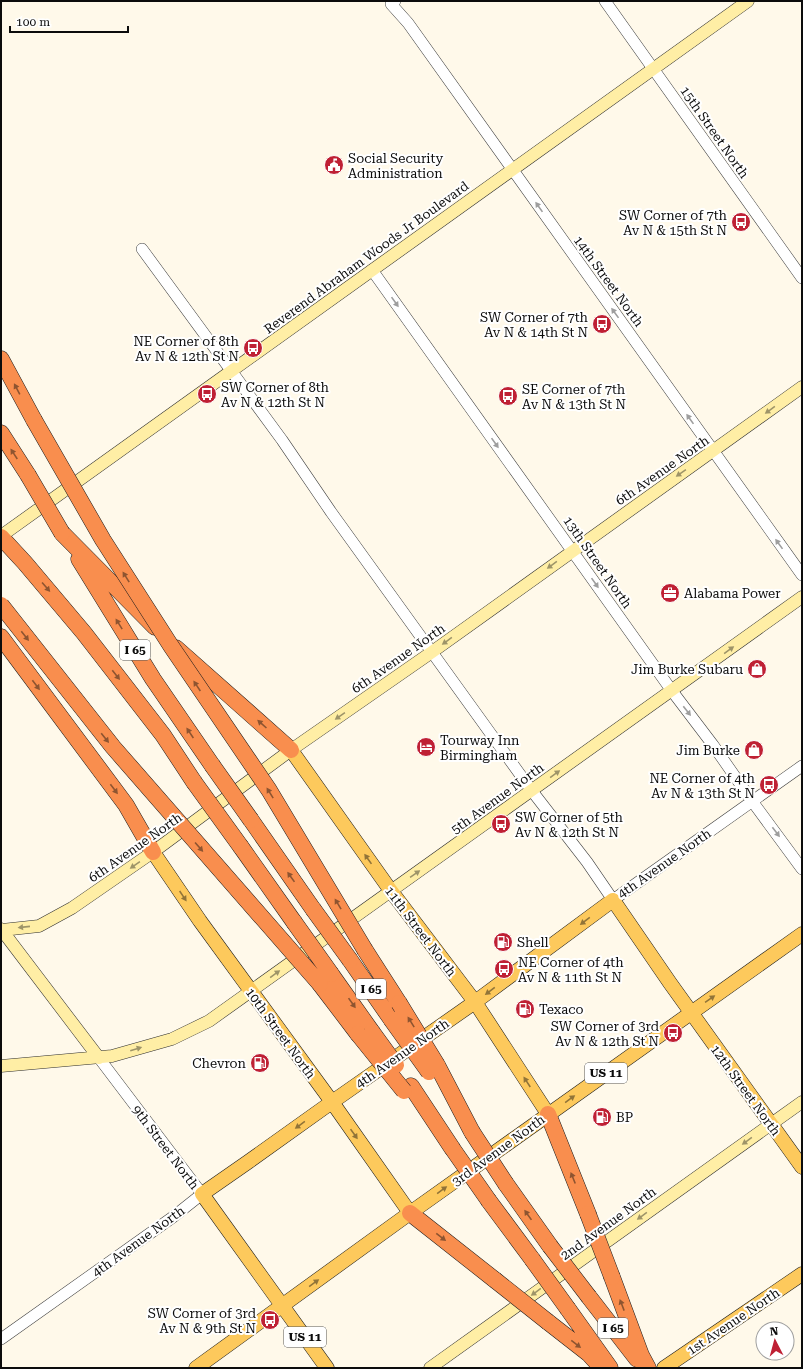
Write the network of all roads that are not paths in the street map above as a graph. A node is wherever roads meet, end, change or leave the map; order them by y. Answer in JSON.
{"nodes":[{"id":1,"x":604,"y":1,"type":"edge"},
{"id":2,"x":748,"y":1,"type":"edge"},
{"id":3,"x":393,"y":2,"type":"edge"},
{"id":4,"x":653,"y":69,"type":"junction"},
{"id":5,"x":512,"y":170,"type":"junction"},
{"id":6,"x":142,"y":249,"type":"dead end"},
{"id":7,"x":372,"y":270,"type":"junction"},
{"id":8,"x":802,"y":278,"type":"edge"},
{"id":9,"x":1,"y":358,"type":"edge"},
{"id":10,"x":231,"y":371,"type":"junction"},
{"id":11,"x":802,"y":387,"type":"edge"},
{"id":12,"x":1,"y":433,"type":"edge"},
{"id":13,"x":713,"y":451,"type":"junction"},
{"id":14,"x":62,"y":533,"type":"junction"},
{"id":15,"x":1,"y":536,"type":"edge"},
{"id":16,"x":572,"y":550,"type":"junction"},
{"id":17,"x":802,"y":575,"type":"edge"},
{"id":18,"x":802,"y":597,"type":"edge"},
{"id":19,"x":1,"y":605,"type":"edge"},
{"id":20,"x":1,"y":637,"type":"edge"},
{"id":21,"x":432,"y":652,"type":"junction"},
{"id":22,"x":672,"y":690,"type":"junction"},
{"id":23,"x":291,"y":750,"type":"junction"},
{"id":24,"x":802,"y":766,"type":"edge"},
{"id":25,"x":532,"y":791,"type":"junction"},
{"id":26,"x":752,"y":801,"type":"junction"},
{"id":27,"x":154,"y":852,"type":"junction"},
{"id":28,"x":802,"y":869,"type":"edge"},
{"id":29,"x":391,"y":891,"type":"junction"},
{"id":30,"x":613,"y":900,"type":"junction"},
{"id":31,"x":1,"y":930,"type":"edge"},
{"id":32,"x":802,"y":934,"type":"edge"},
{"id":33,"x":325,"y":979,"type":"junction"},
{"id":34,"x":251,"y":991,"type":"junction"},
{"id":35,"x":475,"y":1002,"type":"junction"},
{"id":36,"x":691,"y":1012,"type":"junction"},
{"id":37,"x":99,"y":1058,"type":"junction"},
{"id":38,"x":1,"y":1066,"type":"edge"},
{"id":39,"x":433,"y":1068,"type":"junction"},
{"id":40,"x":332,"y":1102,"type":"junction"},
{"id":41,"x":802,"y":1102,"type":"edge"},
{"id":42,"x":548,"y":1114,"type":"junction"},
{"id":43,"x":771,"y":1124,"type":"junction"},
{"id":44,"x":802,"y":1167,"type":"edge"},
{"id":45,"x":202,"y":1194,"type":"junction"},
{"id":46,"x":410,"y":1213,"type":"junction"},
{"id":47,"x":802,"y":1274,"type":"edge"},
{"id":48,"x":282,"y":1306,"type":"junction"},
{"id":49,"x":1,"y":1339,"type":"edge"},
{"id":50,"x":642,"y":1362,"type":"edge"},
{"id":51,"x":196,"y":1368,"type":"edge"},
{"id":52,"x":327,"y":1368,"type":"edge"},
{"id":53,"x":430,"y":1368,"type":"edge"},
{"id":54,"x":602,"y":1368,"type":"edge"},
{"id":55,"x":610,"y":1368,"type":"edge"},
{"id":56,"x":664,"y":1368,"type":"edge"}],
"edges":[{"from":1,"to":4,"type":"street","name":"15th Street North"},
{"from":2,"to":4,"type":"main road","name":"Reverend Abraham Woods Jr Boulevard"},
{"from":3,"to":5,"type":"street","name":"14th Street North"},
{"from":4,"to":5,"type":"main road","name":"Reverend Abraham Woods Jr Boulevard"},
{"from":4,"to":8,"type":"street","name":"15th Street North"},
{"from":5,"to":7,"type":"main road","name":"Reverend Abraham Woods Jr Boulevard"},
{"from":13,"to":5,"type":"street","name":"14th Street North","one_way":true},
{"from":6,"to":10,"type":"street"},
{"from":7,"to":10,"type":"main road","name":"Reverend Abraham Woods Jr Boulevard"},
{"from":7,"to":16,"type":"street","name":"13th Street North","one_way":true},
{"from":39,"to":9,"type":"highway","one_way":true,"bridge":true},
{"from":10,"to":15,"type":"main road","name":"Reverend Abraham Woods Jr Boulevard"},
{"from":10,"to":21,"type":"street"},
{"from":11,"to":13,"type":"main road","name":"6th Avenue North","one_way":true},
{"from":14,"to":12,"type":"highway","number":"I 65","one_way":true,"bridge":true},
{"from":13,"to":16,"type":"main road","name":"6th Avenue North","one_way":true},
{"from":17,"to":13,"type":"street","name":"14th Street North","one_way":true},
{"from":23,"to":14,"type":"highway","one_way":true},
{"from":39,"to":14,"type":"highway","number":"I 65","one_way":true,"bridge":true},
{"from":15,"to":33,"type":"highway","number":"I 65","one_way":true,"bridge":true},
{"from":16,"to":21,"type":"main road","name":"6th Avenue North","one_way":true},
{"from":16,"to":22,"type":"street","name":"13th Street North","one_way":true},
{"from":22,"to":18,"type":"main road","name":"5th Avenue North","one_way":true},
{"from":19,"to":33,"type":"highway","one_way":true,"bridge":true},
{"from":20,"to":27,"type":"highway","one_way":true},
{"from":21,"to":23,"type":"main road","name":"6th Avenue North","one_way":true},
{"from":21,"to":25,"type":"street"},
{"from":25,"to":22,"type":"main road","name":"5th Avenue North","one_way":true},
{"from":22,"to":26,"type":"street","name":"13th Street North","one_way":true},
{"from":23,"to":27,"type":"main road","name":"6th Avenue North"},
{"from":29,"to":23,"type":"main road","name":"11th Street North","one_way":true},
{"from":24,"to":26,"type":"street","name":"4th Avenue North"},
{"from":29,"to":25,"type":"main road","name":"5th Avenue North","one_way":true},
{"from":25,"to":30,"type":"street"},
{"from":26,"to":28,"type":"street","name":"13th Street North","one_way":true},
{"from":26,"to":30,"type":"street","name":"4th Avenue North"},
{"from":27,"to":31,"type":"main road","name":"6th Avenue North","one_way":true},
{"from":27,"to":34,"type":"main road","name":"10th Street North","one_way":true},
{"from":34,"to":29,"type":"main road","name":"5th Avenue North","one_way":true},
{"from":29,"to":35,"type":"main road","name":"11th Street North"},
{"from":30,"to":35,"type":"main road","name":"4th Avenue North","one_way":true},
{"from":30,"to":36,"type":"main road","name":"12th Street North"},
{"from":31,"to":37,"type":"main road","name":"9th Street North"},
{"from":36,"to":32,"type":"main road","name":"3rd Avenue North","number":"US 11","one_way":true},
{"from":33,"to":55,"type":"highway","number":"I 65","one_way":true,"bridge":true},
{"from":37,"to":34,"type":"main road","name":"5th Avenue North","one_way":true},
{"from":34,"to":40,"type":"main road","name":"10th Street North"},
{"from":35,"to":40,"type":"main road","name":"4th Avenue North"},
{"from":42,"to":35,"type":"main road","name":"11th Street North","one_way":true},
{"from":42,"to":36,"type":"main road","name":"3rd Avenue North","number":"US 11","one_way":true},
{"from":36,"to":43,"type":"main road","name":"12th Street North"},
{"from":37,"to":38,"type":"main road","name":"5th Avenue North"},
{"from":37,"to":45,"type":"street","name":"9th Street North"},
{"from":50,"to":39,"type":"highway","number":"I 65","one_way":true,"bridge":true},
{"from":40,"to":45,"type":"main road","name":"4th Avenue North","one_way":true},
{"from":40,"to":46,"type":"main road","name":"10th Street North","one_way":true},
{"from":41,"to":43,"type":"main road","name":"2nd Avenue North"},
{"from":46,"to":42,"type":"main road","name":"3rd Avenue North","number":"US 11","one_way":true},
{"from":50,"to":42,"type":"highway","one_way":true,"bridge":true},
{"from":43,"to":44,"type":"main road","name":"12th Street North"},
{"from":43,"to":53,"type":"main road","name":"2nd Avenue North","one_way":true},
{"from":45,"to":48,"type":"main road","name":"9th Street North"},
{"from":45,"to":49,"type":"street","name":"4th Avenue North"},
{"from":48,"to":46,"type":"main road","name":"3rd Avenue North","number":"US 11","one_way":true},
{"from":46,"to":54,"type":"highway","one_way":true,"bridge":true},
{"from":47,"to":56,"type":"main road","name":"1st Avenue North"},
{"from":48,"to":51,"type":"main road","name":"3rd Avenue North","number":"US 11"},
{"from":48,"to":52,"type":"main road","name":"9th Street North","number":"US 11"}]}
